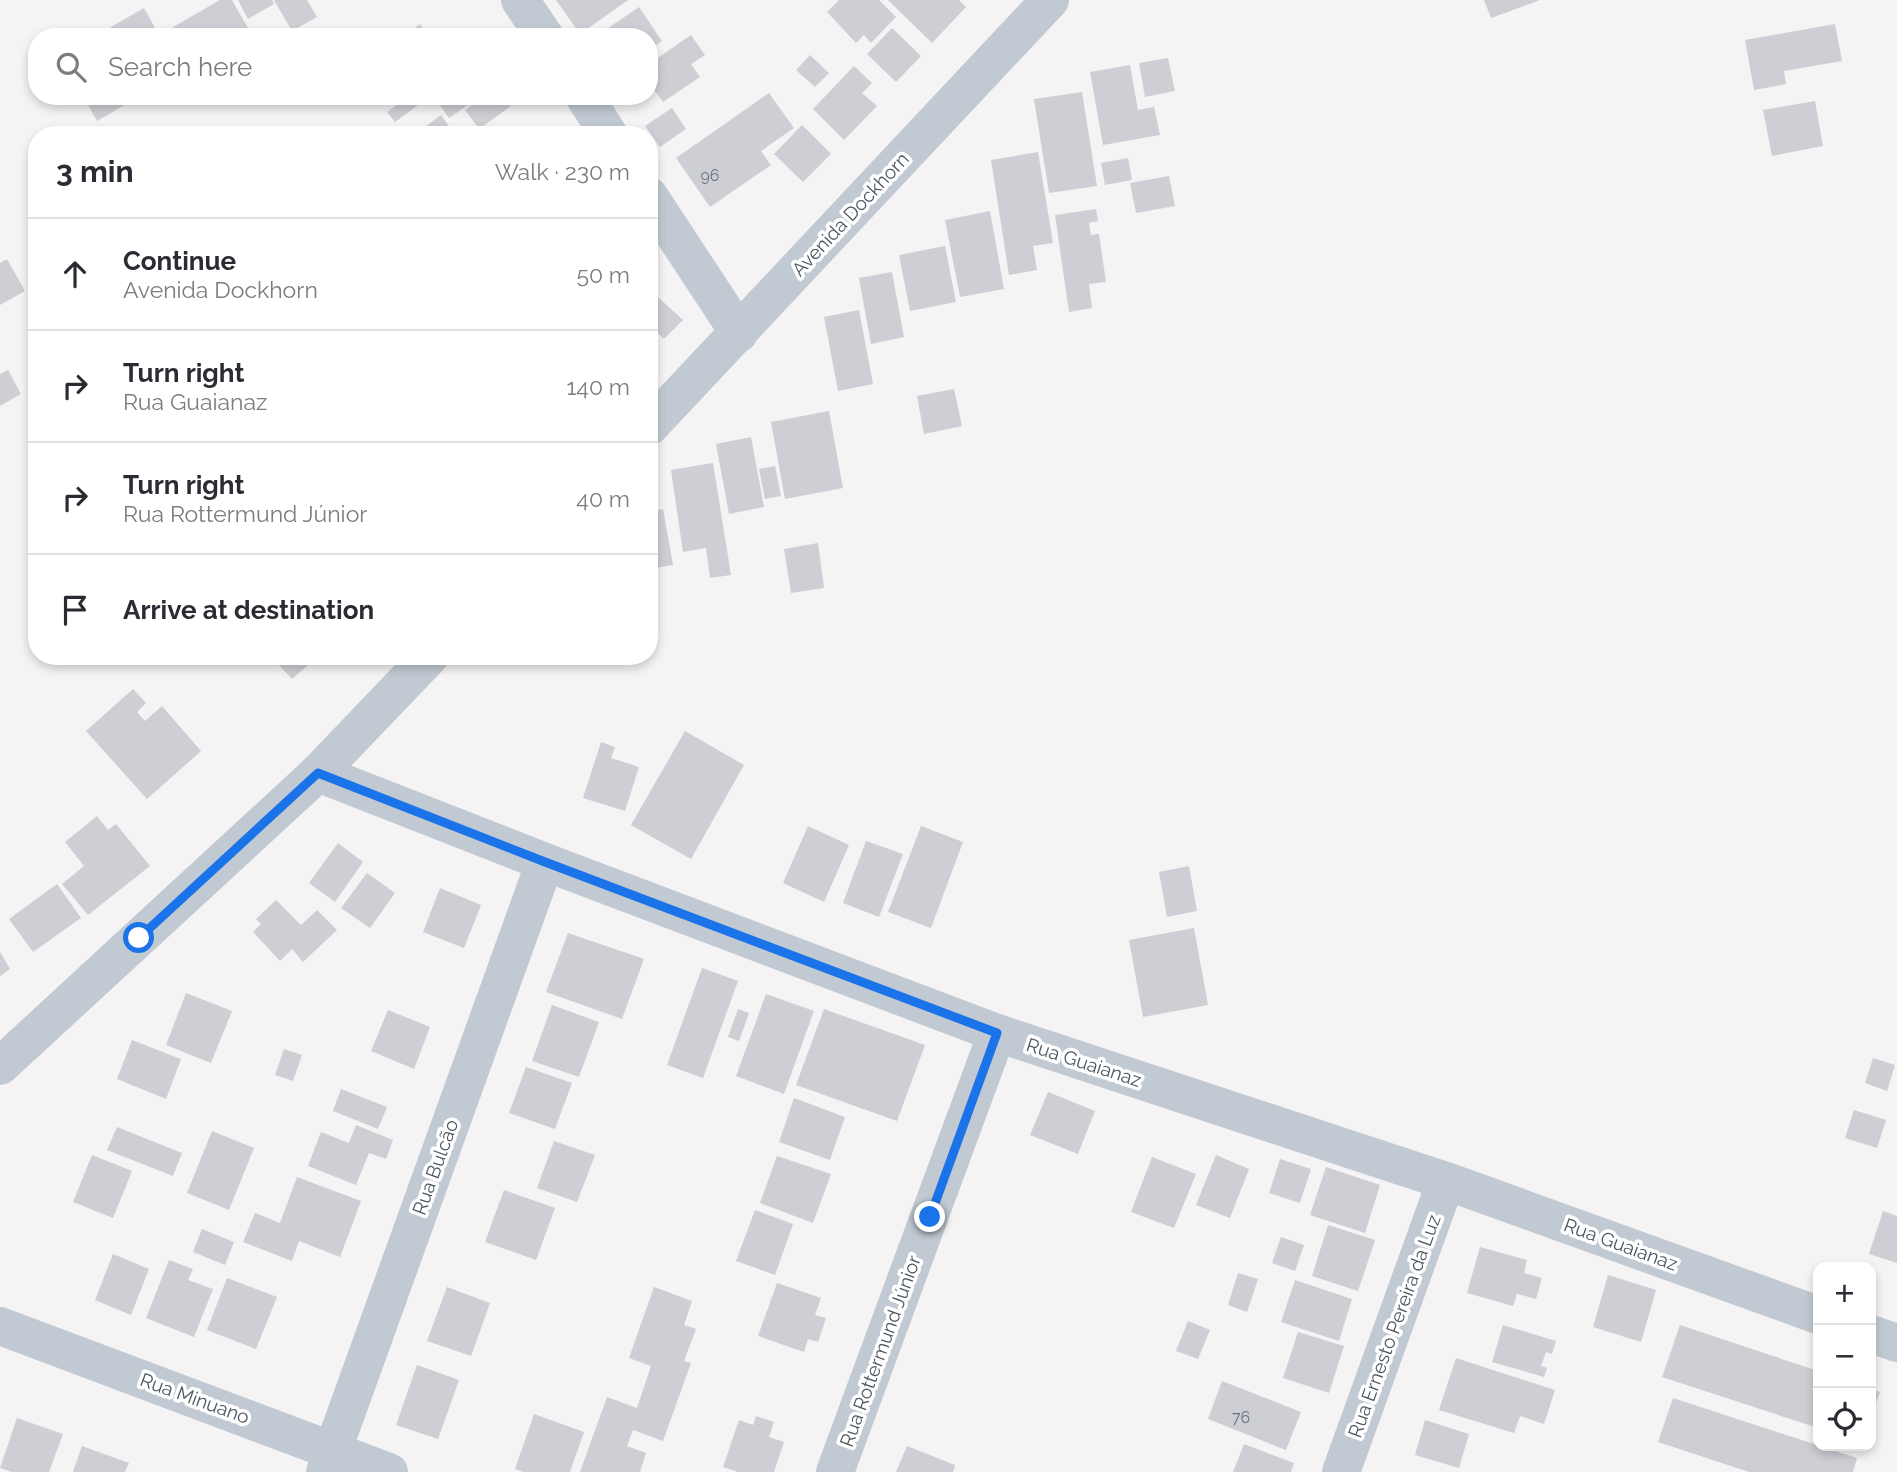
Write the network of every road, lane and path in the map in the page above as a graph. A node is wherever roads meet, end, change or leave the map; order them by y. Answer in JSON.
{"nodes":[{"id":1,"x":520,"y":0,"type":"edge"},
{"id":2,"x":1050,"y":0,"type":"edge"},
{"id":3,"x":539,"y":28,"type":"edge"},
{"id":4,"x":590,"y":105,"type":"edge"},
{"id":5,"x":603,"y":126,"type":"edge"},
{"id":6,"x":658,"y":210,"type":"edge"},
{"id":7,"x":739,"y":332,"type":"junction"},
{"id":8,"x":658,"y":418,"type":"edge"},
{"id":9,"x":421,"y":665,"type":"edge"},
{"id":10,"x":318,"y":773,"type":"junction"},
{"id":11,"x":545,"y":862,"type":"junction"},
{"id":12,"x":997,"y":1033,"type":"junction"},
{"id":13,"x":0,"y":1066,"type":"edge"},
{"id":14,"x":1446,"y":1181,"type":"junction"},
{"id":15,"x":1813,"y":1313,"type":"edge"},
{"id":16,"x":0,"y":1326,"type":"edge"},
{"id":17,"x":1876,"y":1336,"type":"edge"},
{"id":18,"x":1897,"y":1343,"type":"edge"},
{"id":19,"x":329,"y":1461,"type":"edge"},
{"id":20,"x":389,"y":1472,"type":"edge"},
{"id":21,"x":835,"y":1472,"type":"edge"},
{"id":22,"x":1341,"y":1472,"type":"edge"}],
"edges":[{"from":1,"to":3,"type":"street"},
{"from":2,"to":7,"type":"street","name":"Avenida Dockhorn"},
{"from":4,"to":5,"type":"street"},
{"from":6,"to":7,"type":"street"},
{"from":7,"to":8,"type":"street","name":"Avenida Dockhorn"},
{"from":9,"to":10,"type":"street"},
{"from":10,"to":11,"type":"street","name":"Rua Guaianaz"},
{"from":10,"to":13,"type":"street"},
{"from":11,"to":12,"type":"street","name":"Rua Guaianaz"},
{"from":11,"to":19,"type":"street","name":"Rua Bulcão"},
{"from":12,"to":14,"type":"street","name":"Rua Guaianaz"},
{"from":12,"to":21,"type":"street","name":"Rua Rottermund Júnior"},
{"from":14,"to":15,"type":"street","name":"Rua Guaianaz"},
{"from":14,"to":22,"type":"street","name":"Rua Ernesto Pereira da Luz"},
{"from":16,"to":19,"type":"street","name":"Rua Minuano"},
{"from":17,"to":18,"type":"street"},
{"from":19,"to":20,"type":"street","name":"Rua Minuano"}]}
